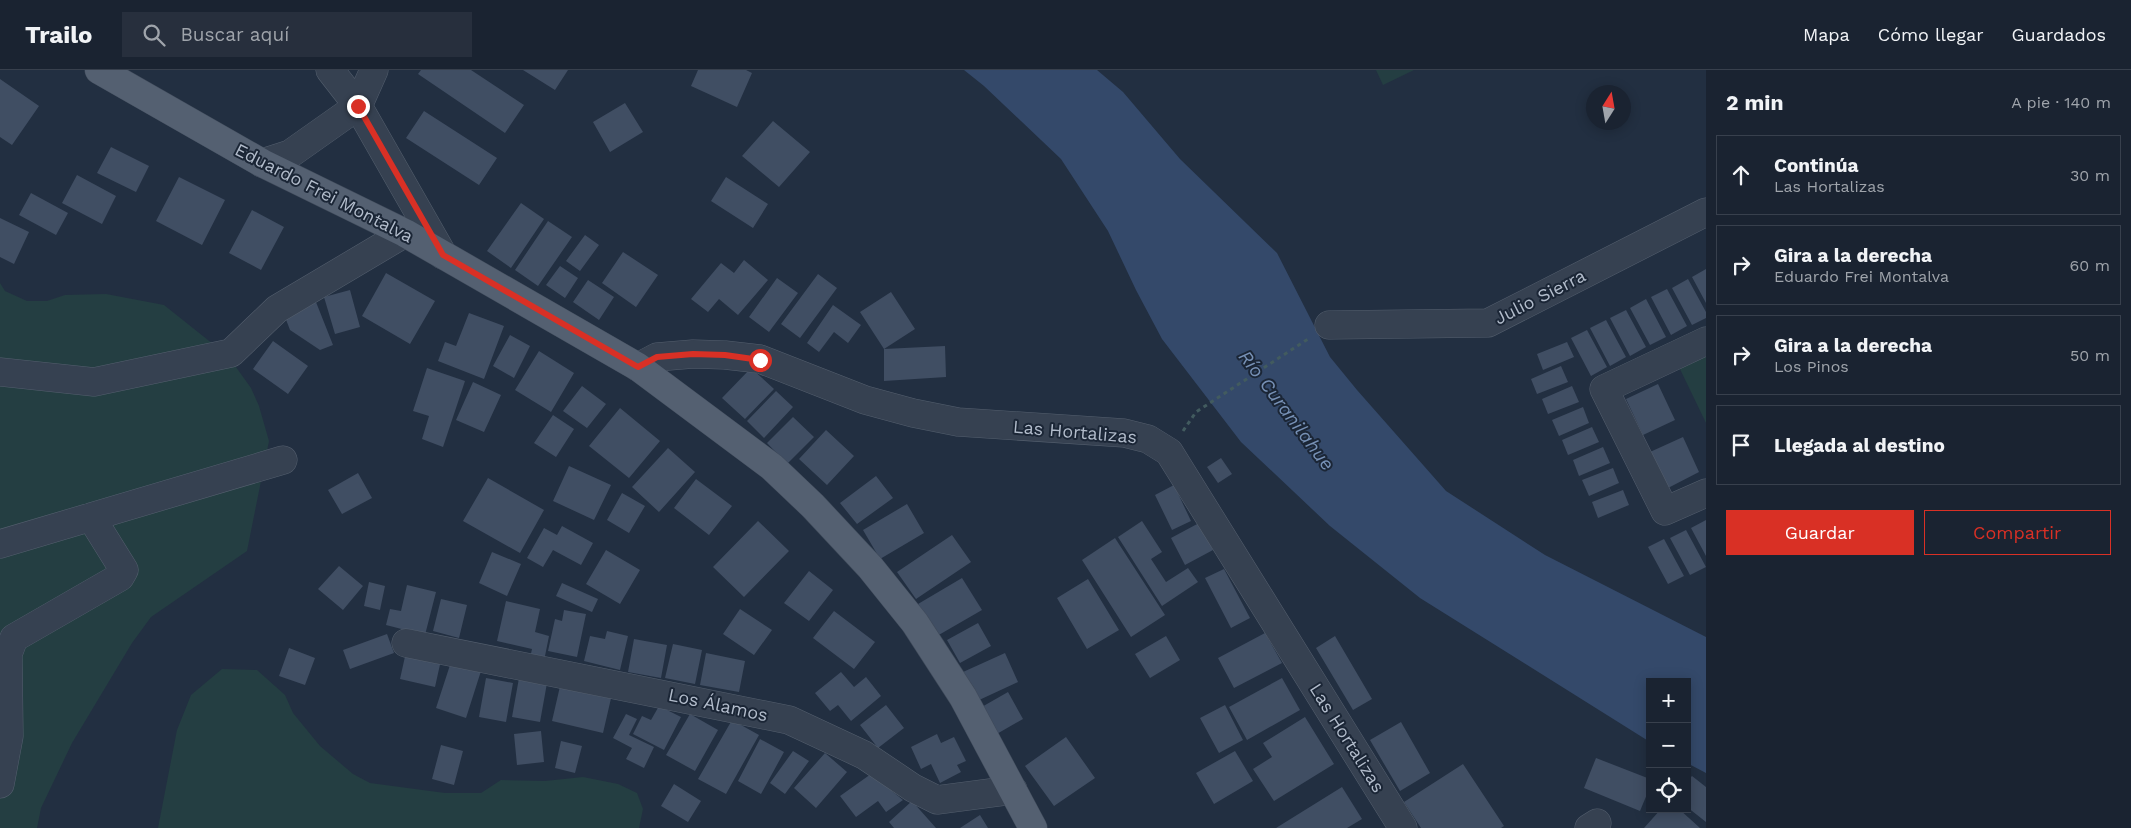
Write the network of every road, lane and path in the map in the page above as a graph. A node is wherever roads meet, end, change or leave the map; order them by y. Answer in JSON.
{"nodes":[{"id":1,"x":99,"y":70,"type":"edge"},
{"id":2,"x":330,"y":70,"type":"edge"},
{"id":3,"x":374,"y":70,"type":"edge"},
{"id":4,"x":358,"y":106,"type":"junction"},
{"id":5,"x":262,"y":163,"type":"junction"},
{"id":6,"x":1706,"y":212,"type":"edge"},
{"id":7,"x":406,"y":233,"type":"junction"},
{"id":8,"x":443,"y":255,"type":"junction"},
{"id":9,"x":1329,"y":325,"type":"joint"},
{"id":10,"x":1706,"y":340,"type":"edge"},
{"id":11,"x":638,"y":367,"type":"junction"},
{"id":12,"x":0,"y":372,"type":"edge"},
{"id":13,"x":1196,"y":412,"type":"dead end"},
{"id":14,"x":283,"y":460,"type":"dead end"},
{"id":15,"x":1706,"y":493,"type":"edge"},
{"id":16,"x":91,"y":517,"type":"junction"},
{"id":17,"x":0,"y":544,"type":"edge"},
{"id":18,"x":406,"y":642,"type":"dead end"},
{"id":19,"x":0,"y":784,"type":"edge"},
{"id":20,"x":1013,"y":790,"type":"junction"},
{"id":21,"x":1033,"y":828,"type":"edge"},
{"id":22,"x":1403,"y":828,"type":"edge"}],
"edges":[{"from":1,"to":5,"type":"main road","name":"Eduardo Frei Montalva"},
{"from":2,"to":4,"type":"street"},
{"from":3,"to":4,"type":"street"},
{"from":4,"to":5,"type":"street"},
{"from":4,"to":8,"type":"street"},
{"from":5,"to":7,"type":"main road","name":"Eduardo Frei Montalva"},
{"from":6,"to":9,"type":"street","name":"Julio Sierra"},
{"from":7,"to":8,"type":"main road","name":"Eduardo Frei Montalva"},
{"from":7,"to":12,"type":"street"},
{"from":8,"to":11,"type":"main road","name":"Eduardo Frei Montalva"},
{"from":9,"to":13,"type":"path"},
{"from":10,"to":15,"type":"street"},
{"from":11,"to":20,"type":"main road","name":"Eduardo Frei Montalva"},
{"from":11,"to":22,"type":"street","name":"Las Hortalizas"},
{"from":14,"to":16,"type":"street"},
{"from":16,"to":17,"type":"street"},
{"from":16,"to":19,"type":"street"},
{"from":18,"to":20,"type":"street","name":"Los Álamos"},
{"from":20,"to":21,"type":"main road","name":"Eduardo Frei Montalva"}]}
